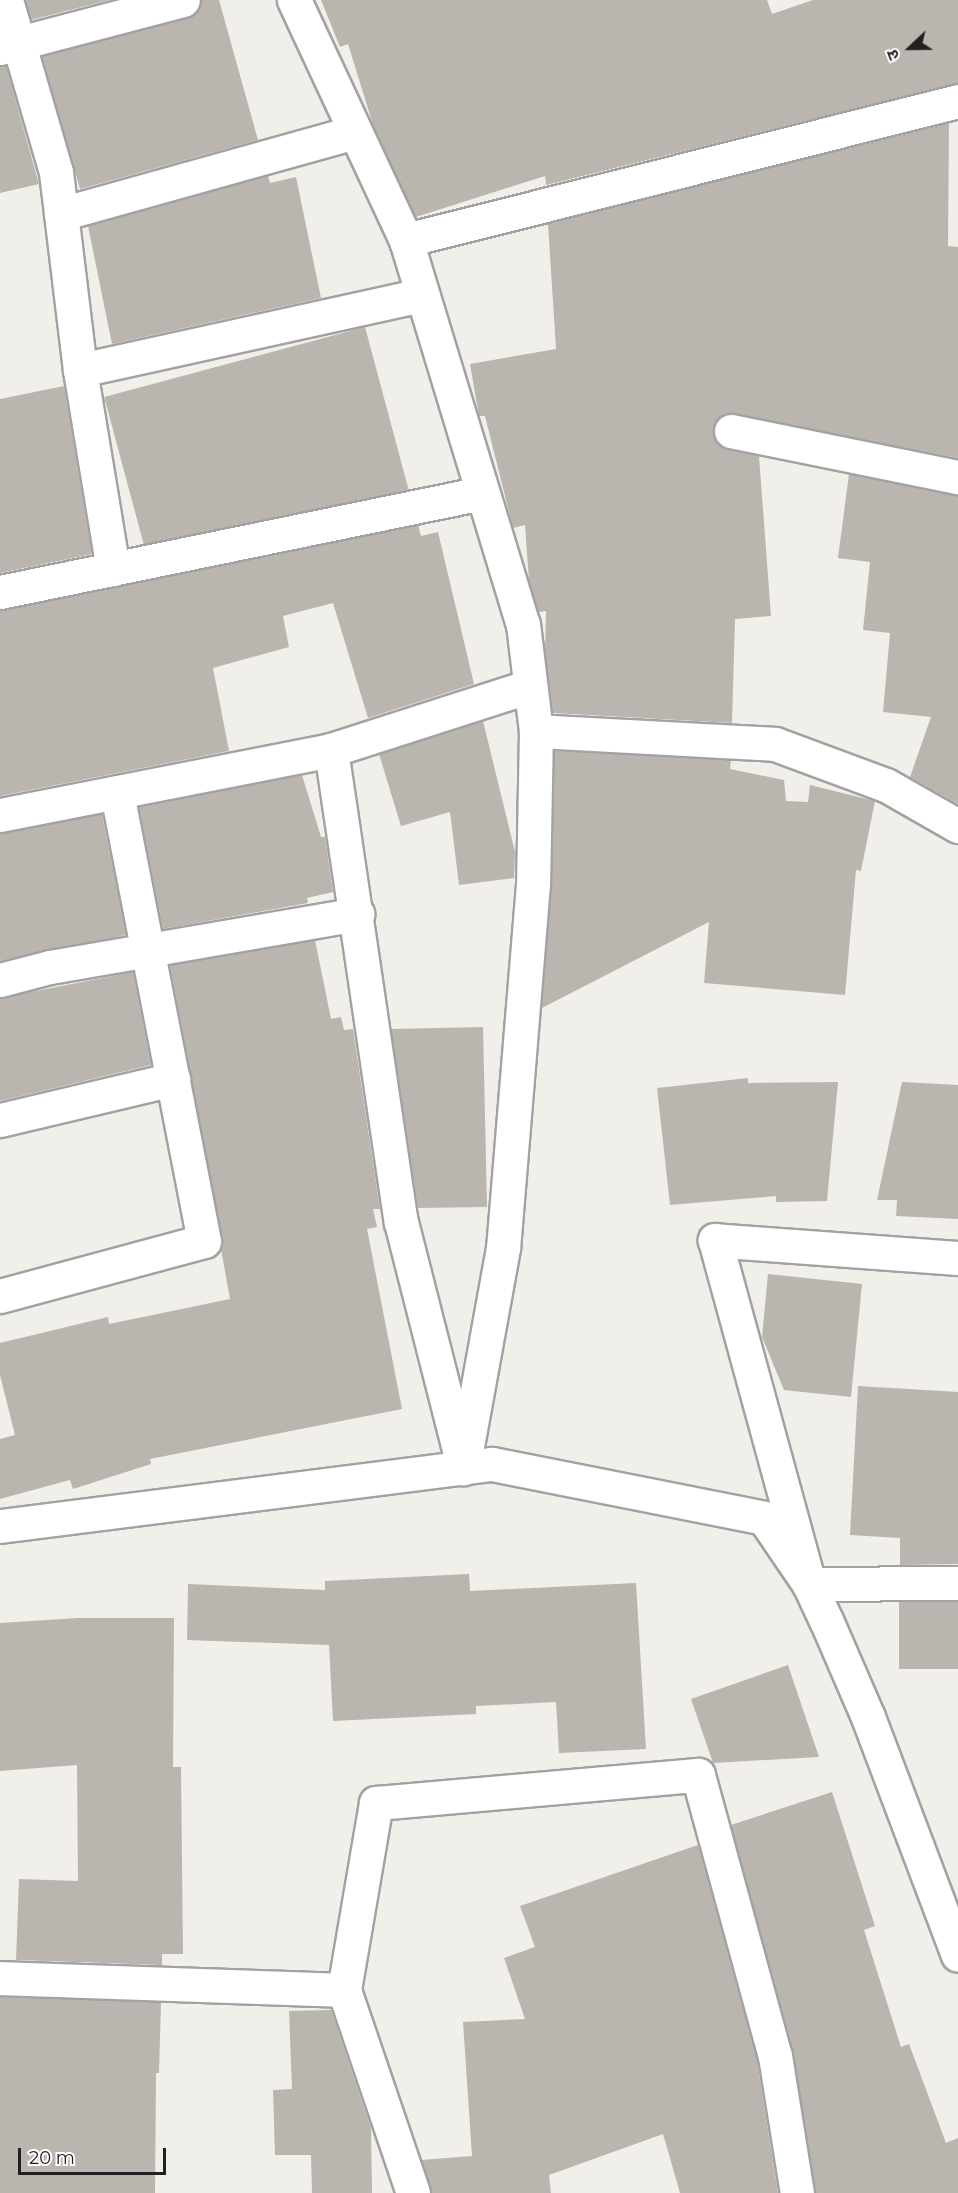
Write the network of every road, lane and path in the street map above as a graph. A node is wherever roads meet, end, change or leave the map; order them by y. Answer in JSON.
{"nodes":[{"id":1,"x":6,"y":0,"type":"edge"},
{"id":2,"x":183,"y":0,"type":"edge"},
{"id":3,"x":294,"y":0,"type":"edge"},
{"id":4,"x":9,"y":46,"type":"edge"},
{"id":5,"x":958,"y":101,"type":"edge"},
{"id":6,"x":355,"y":132,"type":"junction"},
{"id":7,"x":61,"y":214,"type":"junction"},
{"id":8,"x":406,"y":240,"type":"junction"},
{"id":9,"x":422,"y":295,"type":"junction"},
{"id":10,"x":80,"y":370,"type":"junction"},
{"id":11,"x":731,"y":431,"type":"dead end"},
{"id":12,"x":958,"y":477,"type":"edge"},
{"id":13,"x":482,"y":493,"type":"junction"},
{"id":14,"x":113,"y":569,"type":"junction"},
{"id":15,"x":0,"y":592,"type":"edge"},
{"id":16,"x":530,"y":686,"type":"junction"},
{"id":17,"x":536,"y":731,"type":"junction"},
{"id":18,"x":331,"y":750,"type":"junction"},
{"id":19,"x":117,"y":792,"type":"junction"},
{"id":20,"x":0,"y":815,"type":"edge"},
{"id":21,"x":958,"y":826,"type":"edge"},
{"id":22,"x":357,"y":914,"type":"junction"},
{"id":23,"x":149,"y":950,"type":"junction"},
{"id":24,"x":0,"y":980,"type":"edge"},
{"id":25,"x":173,"y":1079,"type":"junction"},
{"id":26,"x":0,"y":1120,"type":"edge"},
{"id":27,"x":957,"y":1257,"type":"edge"},
{"id":28,"x":0,"y":1296,"type":"edge"},
{"id":29,"x":463,"y":1468,"type":"junction"},
{"id":30,"x":0,"y":1526,"type":"edge"},
{"id":31,"x":958,"y":1583,"type":"edge"},
{"id":32,"x":808,"y":1584,"type":"junction"},
{"id":33,"x":958,"y":1955,"type":"edge"},
{"id":34,"x":0,"y":1978,"type":"edge"},
{"id":35,"x":344,"y":1990,"type":"junction"},
{"id":36,"x":413,"y":2193,"type":"edge"},
{"id":37,"x":797,"y":2193,"type":"edge"}],
"edges":[{"from":1,"to":4,"type":"street"},
{"from":2,"to":4,"type":"street"},
{"from":3,"to":6,"type":"street"},
{"from":4,"to":7,"type":"street"},
{"from":5,"to":8,"type":"street"},
{"from":6,"to":7,"type":"street"},
{"from":6,"to":8,"type":"street"},
{"from":7,"to":10,"type":"street"},
{"from":8,"to":9,"type":"street"},
{"from":9,"to":10,"type":"street"},
{"from":9,"to":13,"type":"street"},
{"from":10,"to":14,"type":"street"},
{"from":11,"to":12,"type":"street"},
{"from":13,"to":14,"type":"street"},
{"from":13,"to":16,"type":"street"},
{"from":14,"to":15,"type":"street"},
{"from":16,"to":17,"type":"street"},
{"from":16,"to":18,"type":"street"},
{"from":17,"to":21,"type":"street"},
{"from":17,"to":29,"type":"street"},
{"from":18,"to":19,"type":"street"},
{"from":18,"to":22,"type":"street"},
{"from":19,"to":20,"type":"street"},
{"from":19,"to":23,"type":"street"},
{"from":22,"to":23,"type":"street"},
{"from":22,"to":29,"type":"street"},
{"from":23,"to":24,"type":"street"},
{"from":23,"to":25,"type":"street"},
{"from":25,"to":26,"type":"street"},
{"from":25,"to":28,"type":"street"},
{"from":27,"to":32,"type":"street"},
{"from":29,"to":30,"type":"street"},
{"from":29,"to":32,"type":"street"},
{"from":31,"to":32,"type":"street"},
{"from":32,"to":33,"type":"street"},
{"from":34,"to":35,"type":"street"},
{"from":35,"to":36,"type":"street"},
{"from":35,"to":37,"type":"street"}]}
